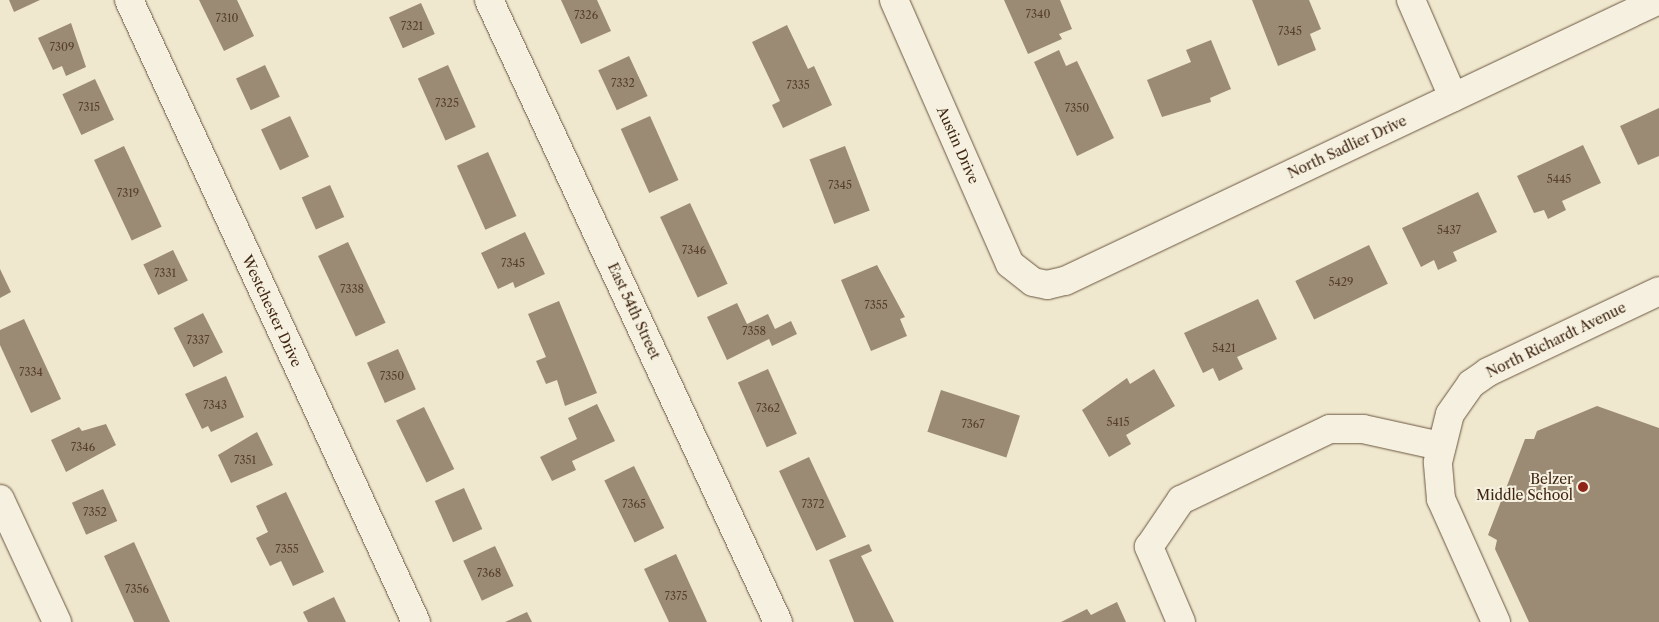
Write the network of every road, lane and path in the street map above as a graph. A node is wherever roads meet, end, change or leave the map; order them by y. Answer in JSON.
{"nodes":[{"id":1,"x":129,"y":0,"type":"edge"},
{"id":2,"x":490,"y":0,"type":"edge"},
{"id":3,"x":894,"y":0,"type":"edge"},
{"id":4,"x":1411,"y":0,"type":"edge"},
{"id":5,"x":1659,"y":0,"type":"edge"},
{"id":6,"x":1453,"y":97,"type":"junction"},
{"id":7,"x":1033,"y":282,"type":"joint"},
{"id":8,"x":1659,"y":291,"type":"edge"},
{"id":9,"x":1440,"y":446,"type":"junction"},
{"id":10,"x":0,"y":500,"type":"edge"},
{"id":11,"x":57,"y":622,"type":"edge"},
{"id":12,"x":416,"y":622,"type":"edge"},
{"id":13,"x":778,"y":622,"type":"edge"},
{"id":14,"x":1181,"y":622,"type":"edge"},
{"id":15,"x":1496,"y":622,"type":"edge"}],
"edges":[{"from":1,"to":12,"type":"street","name":"Westchester Drive"},
{"from":2,"to":13,"type":"street","name":"East 54th Street"},
{"from":3,"to":7,"type":"street","name":"Austin Drive"},
{"from":4,"to":6,"type":"street"},
{"from":5,"to":6,"type":"street","name":"North Sadlier Drive"},
{"from":6,"to":7,"type":"street","name":"North Sadlier Drive"},
{"from":8,"to":9,"type":"street","name":"North Richardt Avenue"},
{"from":9,"to":14,"type":"street"},
{"from":9,"to":15,"type":"street","name":"North Richardt Avenue"},
{"from":10,"to":11,"type":"street"}]}
